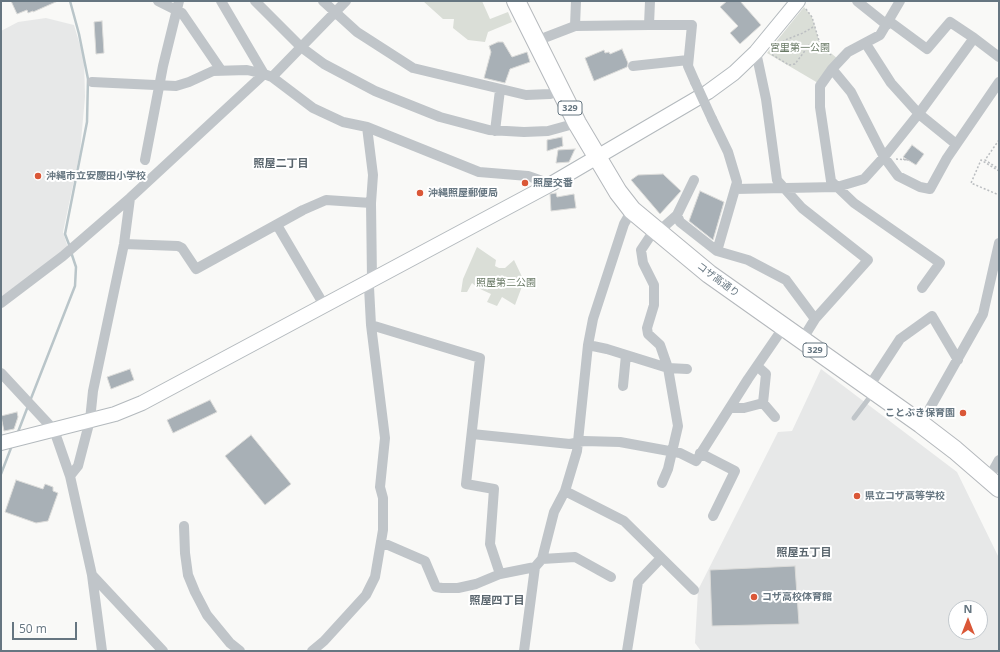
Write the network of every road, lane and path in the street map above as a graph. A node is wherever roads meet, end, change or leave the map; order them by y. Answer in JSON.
{"nodes":[{"id":1,"x":158,"y":1,"type":"edge"},
{"id":2,"x":221,"y":1,"type":"edge"},
{"id":3,"x":255,"y":1,"type":"edge"},
{"id":4,"x":323,"y":1,"type":"edge"},
{"id":5,"x":346,"y":1,"type":"edge"},
{"id":6,"x":516,"y":1,"type":"edge"},
{"id":7,"x":576,"y":1,"type":"edge"},
{"id":8,"x":650,"y":1,"type":"edge"},
{"id":9,"x":856,"y":1,"type":"edge"},
{"id":10,"x":900,"y":1,"type":"edge"},
{"id":11,"x":801,"y":4,"type":"edge"},
{"id":12,"x":178,"y":6,"type":"edge"},
{"id":13,"x":335,"y":13,"type":"junction"},
{"id":14,"x":888,"y":23,"type":"junction"},
{"id":15,"x":649,"y":25,"type":"junction"},
{"id":16,"x":575,"y":26,"type":"junction"},
{"id":17,"x":814,"y":27,"type":"junction"},
{"id":18,"x":974,"y":38,"type":"junction"},
{"id":19,"x":536,"y":41,"type":"junction"},
{"id":20,"x":820,"y":42,"type":"junction"},
{"id":21,"x":866,"y":44,"type":"junction"},
{"id":22,"x":301,"y":47,"type":"junction"},
{"id":23,"x":756,"y":52,"type":"junction"},
{"id":24,"x":833,"y":57,"type":"dead end"},
{"id":25,"x":999,"y":57,"type":"edge"},
{"id":26,"x":688,"y":60,"type":"junction"},
{"id":27,"x":633,"y":66,"type":"dead end"},
{"id":28,"x":832,"y":69,"type":"junction"},
{"id":29,"x":221,"y":70,"type":"junction"},
{"id":30,"x":268,"y":76,"type":"junction"},
{"id":31,"x":92,"y":82,"type":"dead end"},
{"id":32,"x":999,"y":82,"type":"edge"},
{"id":33,"x":160,"y":85,"type":"junction"},
{"id":34,"x":500,"y":90,"type":"junction"},
{"id":35,"x":561,"y":90,"type":"junction"},
{"id":36,"x":919,"y":114,"type":"junction"},
{"id":37,"x":577,"y":123,"type":"junction"},
{"id":38,"x":367,"y":128,"type":"junction"},
{"id":39,"x":495,"y":131,"type":"junction"},
{"id":40,"x":999,"y":139,"type":"edge"},
{"id":41,"x":956,"y":144,"type":"junction"},
{"id":42,"x":597,"y":157,"type":"junction"},
{"id":43,"x":884,"y":157,"type":"junction"},
{"id":44,"x":895,"y":159,"type":"dead end"},
{"id":45,"x":903,"y":159,"type":"dead end"},
{"id":46,"x":145,"y":160,"type":"dead end"},
{"id":47,"x":999,"y":170,"type":"edge"},
{"id":48,"x":694,"y":180,"type":"dead end"},
{"id":49,"x":551,"y":184,"type":"junction"},
{"id":50,"x":837,"y":187,"type":"junction"},
{"id":51,"x":784,"y":188,"type":"junction"},
{"id":52,"x":735,"y":189,"type":"junction"},
{"id":53,"x":999,"y":195,"type":"edge"},
{"id":54,"x":130,"y":198,"type":"junction"},
{"id":55,"x":371,"y":203,"type":"junction"},
{"id":56,"x":632,"y":210,"type":"junction"},
{"id":57,"x":677,"y":215,"type":"junction"},
{"id":58,"x":277,"y":225,"type":"junction"},
{"id":59,"x":656,"y":230,"type":"junction"},
{"id":60,"x":999,"y":243,"type":"edge"},
{"id":61,"x":124,"y":244,"type":"junction"},
{"id":62,"x":717,"y":251,"type":"junction"},
{"id":63,"x":372,"y":279,"type":"junction"},
{"id":64,"x":922,"y":288,"type":"dead end"},
{"id":65,"x":1,"y":303,"type":"edge"},
{"id":66,"x":324,"y":305,"type":"junction"},
{"id":67,"x":814,"y":319,"type":"junction"},
{"id":68,"x":371,"y":326,"type":"junction"},
{"id":69,"x":783,"y":328,"type":"junction"},
{"id":70,"x":802,"y":340,"type":"junction"},
{"id":71,"x":588,"y":346,"type":"junction"},
{"id":72,"x":626,"y":355,"type":"junction"},
{"id":73,"x":958,"y":360,"type":"junction"},
{"id":74,"x":757,"y":366,"type":"junction"},
{"id":75,"x":668,"y":368,"type":"junction"},
{"id":76,"x":687,"y":369,"type":"dead end"},
{"id":77,"x":1,"y":373,"type":"edge"},
{"id":78,"x":623,"y":386,"type":"dead end"},
{"id":79,"x":871,"y":390,"type":"junction"},
{"id":80,"x":763,"y":403,"type":"junction"},
{"id":81,"x":730,"y":408,"type":"junction"},
{"id":82,"x":775,"y":416,"type":"dead end"},
{"id":83,"x":854,"y":418,"type":"dead end"},
{"id":84,"x":90,"y":420,"type":"junction"},
{"id":85,"x":921,"y":424,"type":"junction"},
{"id":86,"x":54,"y":430,"type":"junction"},
{"id":87,"x":472,"y":434,"type":"junction"},
{"id":88,"x":578,"y":442,"type":"junction"},
{"id":89,"x":1,"y":443,"type":"edge"},
{"id":90,"x":672,"y":452,"type":"junction"},
{"id":91,"x":700,"y":453,"type":"junction"},
{"id":92,"x":999,"y":460,"type":"edge"},
{"id":93,"x":70,"y":476,"type":"junction"},
{"id":94,"x":662,"y":483,"type":"dead end"},
{"id":95,"x":994,"y":483,"type":"edge"},
{"id":96,"x":565,"y":491,"type":"junction"},
{"id":97,"x":713,"y":516,"type":"dead end"},
{"id":98,"x":184,"y":526,"type":"dead end"},
{"id":99,"x":381,"y":542,"type":"junction"},
{"id":100,"x":661,"y":558,"type":"junction"},
{"id":101,"x":538,"y":563,"type":"junction"},
{"id":102,"x":500,"y":574,"type":"junction"},
{"id":103,"x":92,"y":575,"type":"junction"},
{"id":104,"x":611,"y":577,"type":"dead end"},
{"id":105,"x":694,"y":590,"type":"dead end"},
{"id":106,"x":102,"y":651,"type":"edge"},
{"id":107,"x":163,"y":651,"type":"edge"},
{"id":108,"x":240,"y":651,"type":"edge"},
{"id":109,"x":312,"y":651,"type":"edge"},
{"id":110,"x":524,"y":651,"type":"edge"},
{"id":111,"x":627,"y":651,"type":"edge"}],
"edges":[{"from":1,"to":12,"type":"street"},
{"from":2,"to":30,"type":"street"},
{"from":3,"to":22,"type":"street"},
{"from":4,"to":13,"type":"street"},
{"from":5,"to":13,"type":"street"},
{"from":6,"to":19,"type":"highway","name":"コザ高通り","number":"329"},
{"from":7,"to":16,"type":"street"},
{"from":8,"to":15,"type":"street"},
{"from":9,"to":14,"type":"street"},
{"from":10,"to":14,"type":"street"},
{"from":11,"to":17,"type":"path"},
{"from":11,"to":23,"type":"street"},
{"from":12,"to":29,"type":"street"},
{"from":12,"to":33,"type":"street"},
{"from":13,"to":22,"type":"street"},
{"from":13,"to":34,"type":"street"},
{"from":14,"to":18,"type":"street"},
{"from":14,"to":21,"type":"street"},
{"from":15,"to":16,"type":"street"},
{"from":15,"to":26,"type":"street"},
{"from":16,"to":19,"type":"street"},
{"from":17,"to":20,"type":"path"},
{"from":17,"to":20,"type":"path"},
{"from":18,"to":25,"type":"street"},
{"from":18,"to":36,"type":"street"},
{"from":19,"to":35,"type":"highway","name":"コザ高通り","number":"329"},
{"from":20,"to":24,"type":"path"},
{"from":21,"to":28,"type":"street"},
{"from":21,"to":36,"type":"street"},
{"from":22,"to":30,"type":"street"},
{"from":22,"to":39,"type":"street"},
{"from":23,"to":42,"type":"street"},
{"from":23,"to":51,"type":"street"},
{"from":26,"to":27,"type":"street"},
{"from":26,"to":52,"type":"street","bridge":true},
{"from":28,"to":43,"type":"street"},
{"from":28,"to":50,"type":"street"},
{"from":29,"to":30,"type":"street"},
{"from":29,"to":33,"type":"street"},
{"from":30,"to":38,"type":"street"},
{"from":30,"to":54,"type":"street"},
{"from":31,"to":33,"type":"street"},
{"from":32,"to":41,"type":"street"},
{"from":33,"to":46,"type":"street"},
{"from":34,"to":35,"type":"street"},
{"from":34,"to":39,"type":"street"},
{"from":35,"to":37,"type":"highway","name":"コザ高通り","number":"329"},
{"from":36,"to":41,"type":"street"},
{"from":36,"to":43,"type":"street"},
{"from":37,"to":39,"type":"street"},
{"from":37,"to":42,"type":"highway","name":"コザ高通り","number":"329"},
{"from":38,"to":49,"type":"street"},
{"from":38,"to":55,"type":"street"},
{"from":40,"to":47,"type":"path"},
{"from":41,"to":43,"type":"street"},
{"from":42,"to":49,"type":"street"},
{"from":42,"to":56,"type":"highway","name":"コザ高通り","number":"329"},
{"from":43,"to":50,"type":"street"},
{"from":44,"to":45,"type":"path"},
{"from":47,"to":53,"type":"path"},
{"from":48,"to":57,"type":"street"},
{"from":49,"to":63,"type":"street"},
{"from":50,"to":51,"type":"street"},
{"from":50,"to":64,"type":"street"},
{"from":51,"to":52,"type":"street"},
{"from":51,"to":67,"type":"street"},
{"from":52,"to":62,"type":"street"},
{"from":54,"to":61,"type":"street"},
{"from":54,"to":65,"type":"street"},
{"from":55,"to":58,"type":"street"},
{"from":55,"to":63,"type":"street"},
{"from":56,"to":59,"type":"highway","name":"コザ高通り","number":"329"},
{"from":56,"to":71,"type":"street"},
{"from":57,"to":59,"type":"street"},
{"from":57,"to":62,"type":"street"},
{"from":58,"to":61,"type":"street"},
{"from":58,"to":66,"type":"street"},
{"from":59,"to":69,"type":"highway","name":"コザ高通り","number":"329"},
{"from":59,"to":75,"type":"street"},
{"from":60,"to":73,"type":"street"},
{"from":61,"to":84,"type":"street"},
{"from":62,"to":67,"type":"street"},
{"from":63,"to":66,"type":"street"},
{"from":63,"to":68,"type":"street"},
{"from":66,"to":84,"type":"street"},
{"from":67,"to":70,"type":"street"},
{"from":68,"to":87,"type":"street"},
{"from":68,"to":99,"type":"street"},
{"from":69,"to":70,"type":"highway","name":"コザ高通り","number":"329"},
{"from":69,"to":74,"type":"street"},
{"from":70,"to":79,"type":"highway","name":"コザ高通り","number":"329"},
{"from":71,"to":72,"type":"street"},
{"from":71,"to":88,"type":"street"},
{"from":72,"to":75,"type":"street"},
{"from":72,"to":78,"type":"street"},
{"from":73,"to":79,"type":"street"},
{"from":73,"to":85,"type":"street"},
{"from":74,"to":80,"type":"street"},
{"from":74,"to":81,"type":"street"},
{"from":75,"to":76,"type":"street"},
{"from":75,"to":90,"type":"street"},
{"from":77,"to":86,"type":"street"},
{"from":79,"to":83,"type":"lane"},
{"from":79,"to":85,"type":"highway","name":"コザ高通り","number":"329"},
{"from":80,"to":81,"type":"street"},
{"from":80,"to":82,"type":"street"},
{"from":81,"to":91,"type":"street"},
{"from":84,"to":86,"type":"street"},
{"from":84,"to":93,"type":"street"},
{"from":85,"to":95,"type":"highway","name":"コザ高通り","number":"329"},
{"from":86,"to":89,"type":"street"},
{"from":86,"to":93,"type":"street"},
{"from":87,"to":88,"type":"street"},
{"from":87,"to":102,"type":"street"},
{"from":88,"to":90,"type":"street"},
{"from":88,"to":96,"type":"street"},
{"from":90,"to":91,"type":"street"},
{"from":90,"to":94,"type":"street"},
{"from":91,"to":97,"type":"street"},
{"from":92,"to":95,"type":"street"},
{"from":93,"to":103,"type":"street"},
{"from":96,"to":100,"type":"street"},
{"from":96,"to":101,"type":"street"},
{"from":98,"to":108,"type":"street"},
{"from":99,"to":102,"type":"street"},
{"from":99,"to":109,"type":"street"},
{"from":100,"to":105,"type":"street"},
{"from":100,"to":111,"type":"street"},
{"from":101,"to":102,"type":"street"},
{"from":101,"to":104,"type":"street"},
{"from":101,"to":110,"type":"street"},
{"from":103,"to":106,"type":"street"},
{"from":103,"to":107,"type":"street"}]}
